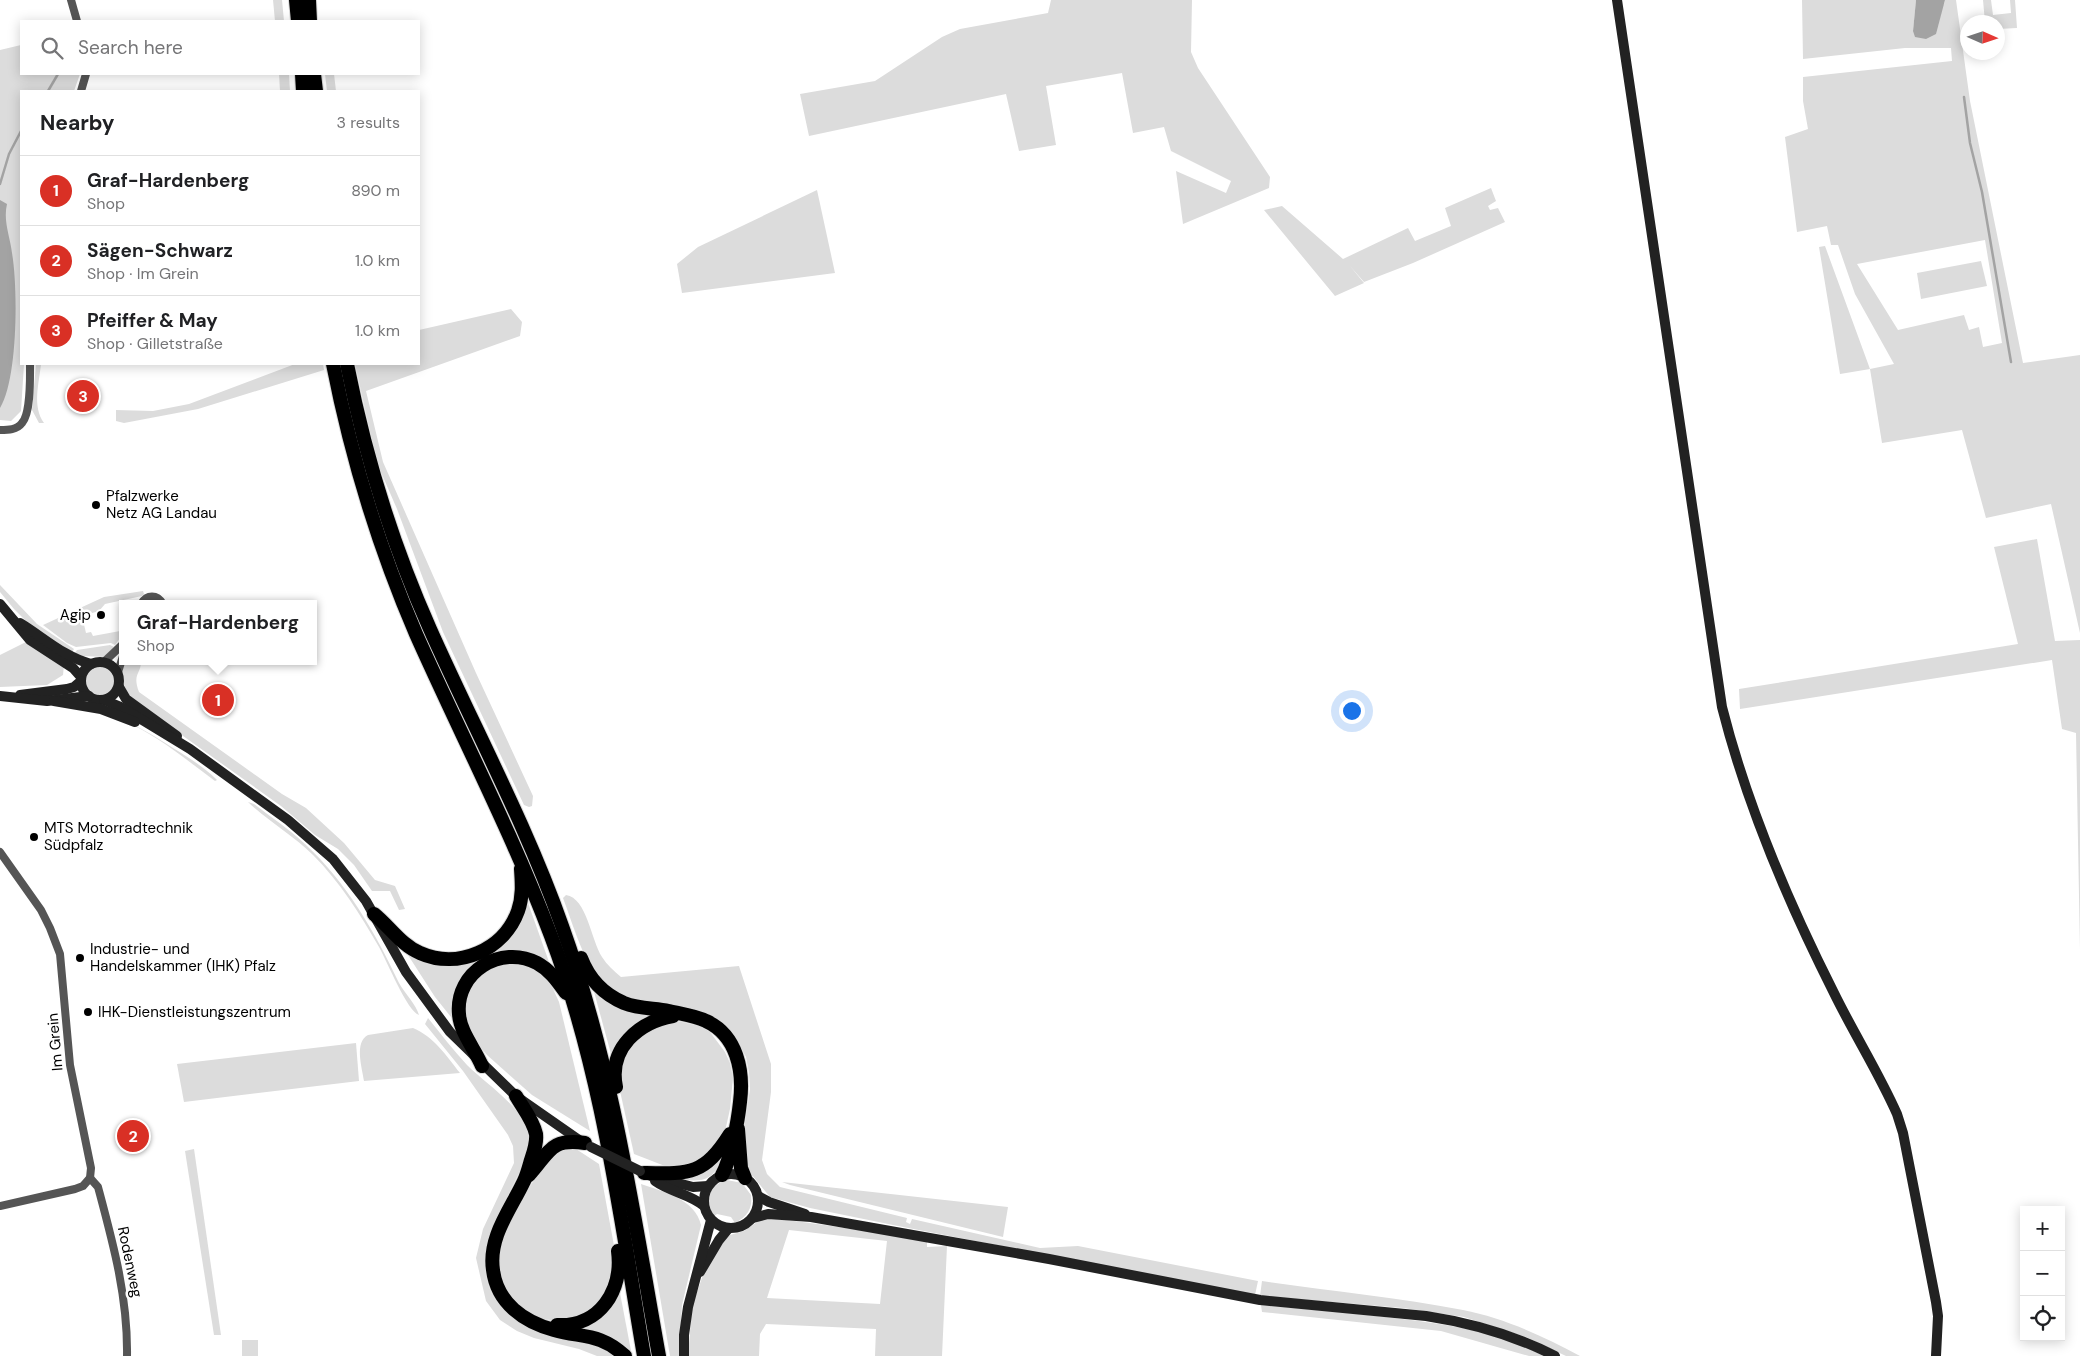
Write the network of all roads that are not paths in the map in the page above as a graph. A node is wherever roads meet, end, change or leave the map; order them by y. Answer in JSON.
{"nodes":[{"id":1,"x":71,"y":0,"type":"edge"},
{"id":2,"x":296,"y":0,"type":"edge"},
{"id":3,"x":309,"y":0,"type":"edge"},
{"id":4,"x":1617,"y":0,"type":"edge"},
{"id":5,"x":77,"y":20,"type":"edge"},
{"id":6,"x":298,"y":20,"type":"edge"},
{"id":7,"x":310,"y":20,"type":"edge"},
{"id":8,"x":86,"y":75,"type":"edge"},
{"id":9,"x":302,"y":75,"type":"edge"},
{"id":10,"x":314,"y":75,"type":"edge"},
{"id":11,"x":81,"y":90,"type":"edge"},
{"id":12,"x":303,"y":90,"type":"edge"},
{"id":13,"x":316,"y":90,"type":"edge"},
{"id":14,"x":30,"y":365,"type":"edge"},
{"id":15,"x":333,"y":365,"type":"edge"},
{"id":16,"x":346,"y":365,"type":"edge"},
{"id":17,"x":0,"y":430,"type":"edge"},
{"id":18,"x":144,"y":600,"type":"edge"},
{"id":19,"x":160,"y":600,"type":"edge"},
{"id":20,"x":0,"y":604,"type":"edge"},
{"id":21,"x":13,"y":619,"type":"junction"},
{"id":22,"x":119,"y":648,"type":"edge"},
{"id":23,"x":104,"y":662,"type":"junction"},
{"id":24,"x":91,"y":664,"type":"junction"},
{"id":25,"x":120,"y":665,"type":"edge"},
{"id":26,"x":118,"y":672,"type":"junction"},
{"id":27,"x":81,"y":679,"type":"junction"},
{"id":28,"x":119,"y":688,"type":"junction"},
{"id":29,"x":4,"y":696,"type":"edge"},
{"id":30,"x":89,"y":696,"type":"junction"},
{"id":31,"x":104,"y":700,"type":"junction"},
{"id":32,"x":54,"y":701,"type":"junction"},
{"id":33,"x":190,"y":749,"type":"junction"},
{"id":34,"x":0,"y":852,"type":"edge"},
{"id":35,"x":521,"y":860,"type":"junction"},
{"id":36,"x":374,"y":914,"type":"junction"},
{"id":37,"x":563,"y":928,"type":"junction"},
{"id":38,"x":573,"y":1002,"type":"junction"},
{"id":39,"x":681,"y":1015,"type":"junction"},
{"id":40,"x":482,"y":1066,"type":"junction"},
{"id":41,"x":516,"y":1096,"type":"junction"},
{"id":42,"x":737,"y":1123,"type":"junction"},
{"id":43,"x":617,"y":1127,"type":"junction"},
{"id":44,"x":588,"y":1145,"type":"junction"},
{"id":45,"x":642,"y":1172,"type":"junction"},
{"id":46,"x":722,"y":1175,"type":"junction"},
{"id":47,"x":90,"y":1178,"type":"junction"},
{"id":48,"x":745,"y":1178,"type":"junction"},
{"id":49,"x":525,"y":1179,"type":"junction"},
{"id":50,"x":708,"y":1186,"type":"junction"},
{"id":51,"x":758,"y":1196,"type":"junction"},
{"id":52,"x":0,"y":1206,"type":"edge"},
{"id":53,"x":704,"y":1206,"type":"junction"},
{"id":54,"x":620,"y":1216,"type":"junction"},
{"id":55,"x":811,"y":1217,"type":"junction"},
{"id":56,"x":753,"y":1218,"type":"junction"},
{"id":57,"x":711,"y":1220,"type":"junction"},
{"id":58,"x":728,"y":1229,"type":"junction"},
{"id":59,"x":695,"y":1280,"type":"junction"},
{"id":60,"x":542,"y":1325,"type":"junction"},
{"id":61,"x":127,"y":1356,"type":"edge"},
{"id":62,"x":624,"y":1356,"type":"edge"},
{"id":63,"x":644,"y":1356,"type":"edge"},
{"id":64,"x":659,"y":1356,"type":"edge"},
{"id":65,"x":684,"y":1356,"type":"edge"},
{"id":66,"x":1555,"y":1356,"type":"edge"},
{"id":67,"x":1936,"y":1356,"type":"edge"}],
"edges":[{"from":1,"to":5,"type":"street"},
{"from":2,"to":6,"type":"highway"},
{"from":3,"to":7,"type":"highway"},
{"from":4,"to":67,"type":"main road"},
{"from":8,"to":11,"type":"street"},
{"from":9,"to":12,"type":"highway"},
{"from":10,"to":13,"type":"highway"},
{"from":14,"to":17,"type":"street"},
{"from":15,"to":35,"type":"highway"},
{"from":16,"to":37,"type":"highway"},
{"from":18,"to":19,"type":"street"},
{"from":20,"to":21,"type":"main road"},
{"from":21,"to":24,"type":"main road"},
{"from":21,"to":27,"type":"main road"},
{"from":22,"to":23,"type":"street"},
{"from":23,"to":24,"type":"main road"},
{"from":23,"to":26,"type":"main road"},
{"from":24,"to":27,"type":"main road"},
{"from":25,"to":26,"type":"street"},
{"from":26,"to":28,"type":"main road"},
{"from":27,"to":29,"type":"main road"},
{"from":27,"to":30,"type":"main road"},
{"from":28,"to":31,"type":"main road"},
{"from":28,"to":33,"type":"main road"},
{"from":29,"to":32,"type":"main road"},
{"from":30,"to":31,"type":"main road"},
{"from":30,"to":32,"type":"main road"},
{"from":31,"to":33,"type":"main road"},
{"from":32,"to":33,"type":"main road"},
{"from":33,"to":36,"type":"main road"},
{"from":34,"to":47,"type":"street","name":"Im Grein"},
{"from":35,"to":36,"type":"highway"},
{"from":35,"to":38,"type":"highway"},
{"from":36,"to":40,"type":"main road"},
{"from":37,"to":39,"type":"highway"},
{"from":37,"to":43,"type":"highway"},
{"from":38,"to":40,"type":"highway"},
{"from":38,"to":54,"type":"highway"},
{"from":39,"to":42,"type":"highway"},
{"from":39,"to":43,"type":"highway"},
{"from":40,"to":41,"type":"main road"},
{"from":41,"to":44,"type":"main road"},
{"from":41,"to":49,"type":"highway"},
{"from":42,"to":45,"type":"highway"},
{"from":42,"to":46,"type":"highway"},
{"from":42,"to":48,"type":"highway"},
{"from":43,"to":64,"type":"highway"},
{"from":44,"to":45,"type":"main road","bridge":true},
{"from":44,"to":49,"type":"highway"},
{"from":45,"to":50,"type":"main road"},
{"from":45,"to":53,"type":"main road"},
{"from":46,"to":48,"type":"main road"},
{"from":46,"to":50,"type":"main road"},
{"from":47,"to":52,"type":"street"},
{"from":47,"to":61,"type":"street","name":"Rodenweg"},
{"from":48,"to":51,"type":"main road"},
{"from":49,"to":60,"type":"highway"},
{"from":50,"to":53,"type":"main road"},
{"from":51,"to":55,"type":"main road"},
{"from":51,"to":56,"type":"main road"},
{"from":53,"to":57,"type":"main road"},
{"from":54,"to":60,"type":"highway"},
{"from":54,"to":63,"type":"highway"},
{"from":55,"to":56,"type":"main road"},
{"from":55,"to":66,"type":"main road"},
{"from":56,"to":58,"type":"main road"},
{"from":57,"to":58,"type":"main road"},
{"from":57,"to":59,"type":"main road"},
{"from":58,"to":59,"type":"main road"},
{"from":59,"to":65,"type":"main road"},
{"from":60,"to":62,"type":"highway"}]}
